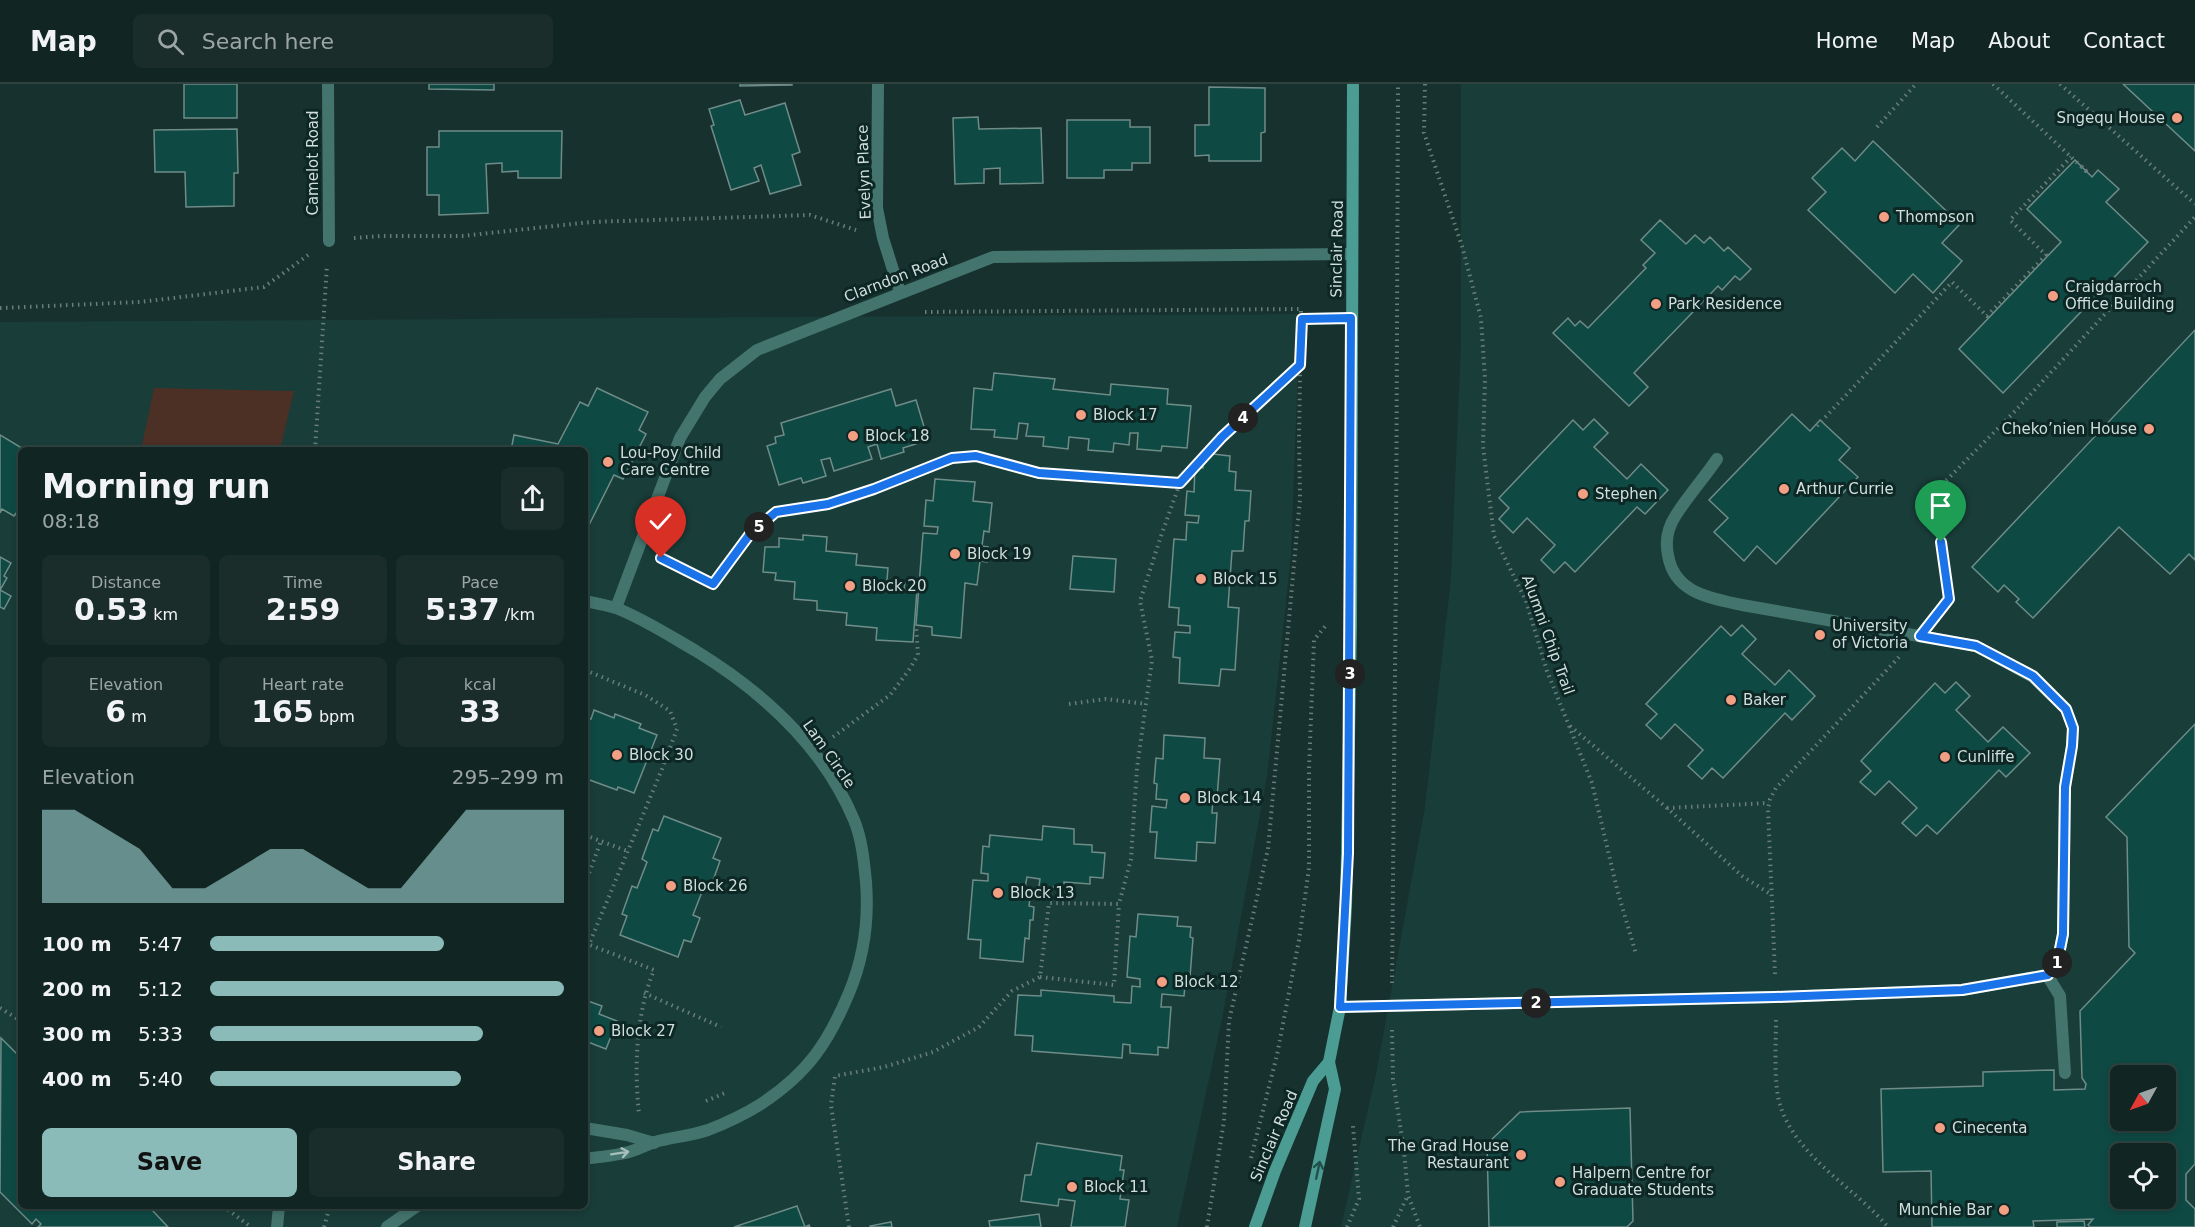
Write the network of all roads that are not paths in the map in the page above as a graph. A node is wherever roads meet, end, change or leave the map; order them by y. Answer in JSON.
{"nodes":[{"id":1,"x":328,"y":84,"type":"edge"},
{"id":2,"x":878,"y":84,"type":"edge"},
{"id":3,"x":1353,"y":84,"type":"edge"},
{"id":4,"x":329,"y":241,"type":"road end"},
{"id":5,"x":1352,"y":254,"type":"junction"},
{"id":6,"x":900,"y":292,"type":"junction"},
{"id":7,"x":1718,"y":459,"type":"dead end"},
{"id":8,"x":588,"y":602,"type":"edge"},
{"id":9,"x":615,"y":608,"type":"junction"},
{"id":10,"x":2048,"y":975,"type":"junction"},
{"id":11,"x":1340,"y":1007,"type":"junction"},
{"id":12,"x":1329,"y":1062,"type":"junction"},
{"id":13,"x":2065,"y":1073,"type":"dead end"},
{"id":14,"x":588,"y":1128,"type":"edge"},
{"id":15,"x":654,"y":1143,"type":"junction"},
{"id":16,"x":588,"y":1159,"type":"edge"},
{"id":17,"x":279,"y":1209,"type":"edge"},
{"id":18,"x":413,"y":1209,"type":"edge"},
{"id":19,"x":278,"y":1227,"type":"edge"},
{"id":20,"x":387,"y":1227,"type":"edge"},
{"id":21,"x":1255,"y":1227,"type":"edge"},
{"id":22,"x":1305,"y":1227,"type":"edge"}],
"edges":[{"from":1,"to":4,"type":"street","name":"Camelot Road"},
{"from":2,"to":6,"type":"street","name":"Evelyn Place"},
{"from":3,"to":5,"type":"main road","name":"Sinclair Road"},
{"from":5,"to":6,"type":"street","name":"Clarndon Road"},
{"from":5,"to":11,"type":"main road","name":"Sinclair Road"},
{"from":6,"to":9,"type":"street","name":"Clarndon Road"},
{"from":7,"to":10,"type":"street"},
{"from":8,"to":9,"type":"street","name":"Lam Circle"},
{"from":9,"to":15,"type":"street","name":"Lam Circle"},
{"from":10,"to":11,"type":"street"},
{"from":10,"to":13,"type":"street"},
{"from":11,"to":12,"type":"main road","name":"Sinclair Road"},
{"from":12,"to":21,"type":"main road","name":"Sinclair Road"},
{"from":22,"to":12,"type":"main road","name":"Sinclair Road","one_way":true},
{"from":14,"to":15,"type":"street","name":"Lam Circle"},
{"from":16,"to":15,"type":"street","name":"Lam Circle","one_way":true},
{"from":17,"to":19,"type":"street"},
{"from":18,"to":20,"type":"street"}]}
